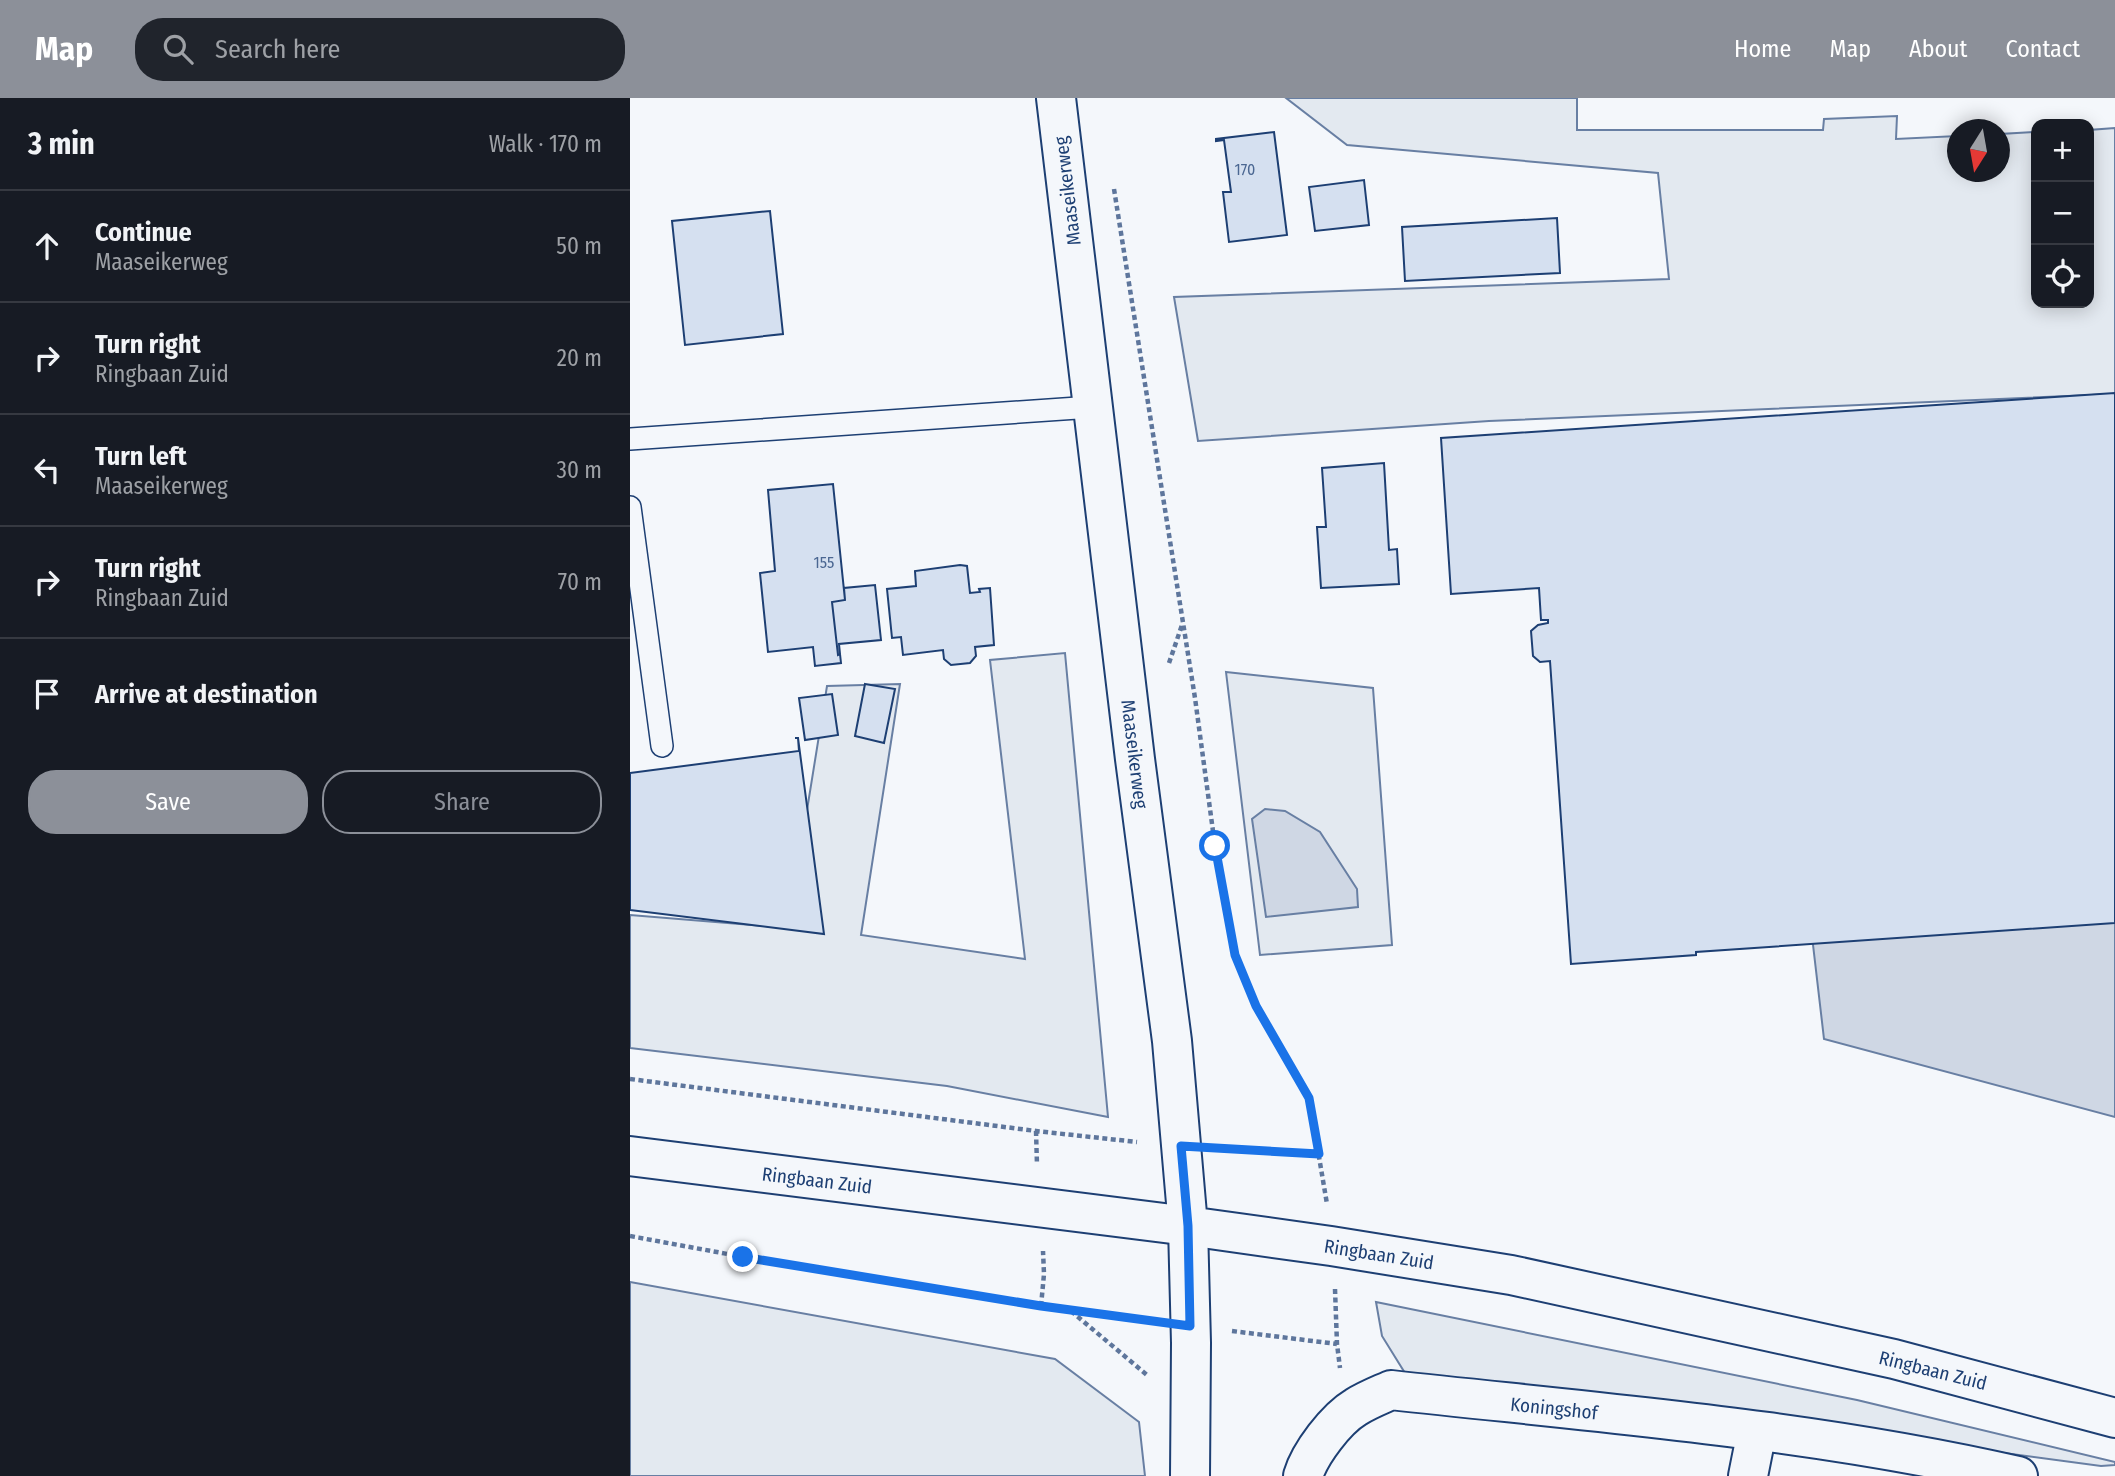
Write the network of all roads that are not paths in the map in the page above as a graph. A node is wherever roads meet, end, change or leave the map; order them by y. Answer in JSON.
{"nodes":[{"id":1,"x":1056,"y":98,"type":"edge"},
{"id":2,"x":1092,"y":407,"type":"junction"},
{"id":3,"x":630,"y":439,"type":"edge"},
{"id":4,"x":630,"y":507,"type":"edge"},
{"id":5,"x":662,"y":746,"type":"dead end"},
{"id":6,"x":630,"y":1156,"type":"edge"},
{"id":7,"x":1188,"y":1226,"type":"junction"},
{"id":8,"x":2115,"y":1418,"type":"edge"},
{"id":9,"x":1757,"y":1431,"type":"junction"},
{"id":10,"x":1190,"y":1476,"type":"edge"},
{"id":11,"x":1303,"y":1476,"type":"edge"},
{"id":12,"x":1748,"y":1476,"type":"edge"},
{"id":13,"x":2018,"y":1476,"type":"edge"}],
"edges":[{"from":1,"to":2,"type":"main road","name":"Maaseikerweg"},
{"from":2,"to":3,"type":"lane"},
{"from":2,"to":7,"type":"main road","name":"Maaseikerweg"},
{"from":4,"to":5,"type":"lane"},
{"from":6,"to":7,"type":"main road","name":"Ringbaan Zuid"},
{"from":7,"to":8,"type":"main road","name":"Ringbaan Zuid"},
{"from":7,"to":10,"type":"main road","name":"Maaseikerweg"},
{"from":9,"to":11,"type":"main road","name":"Koningshof"},
{"from":9,"to":12,"type":"main road"},
{"from":9,"to":13,"type":"main road","name":"Koningshof"}]}
